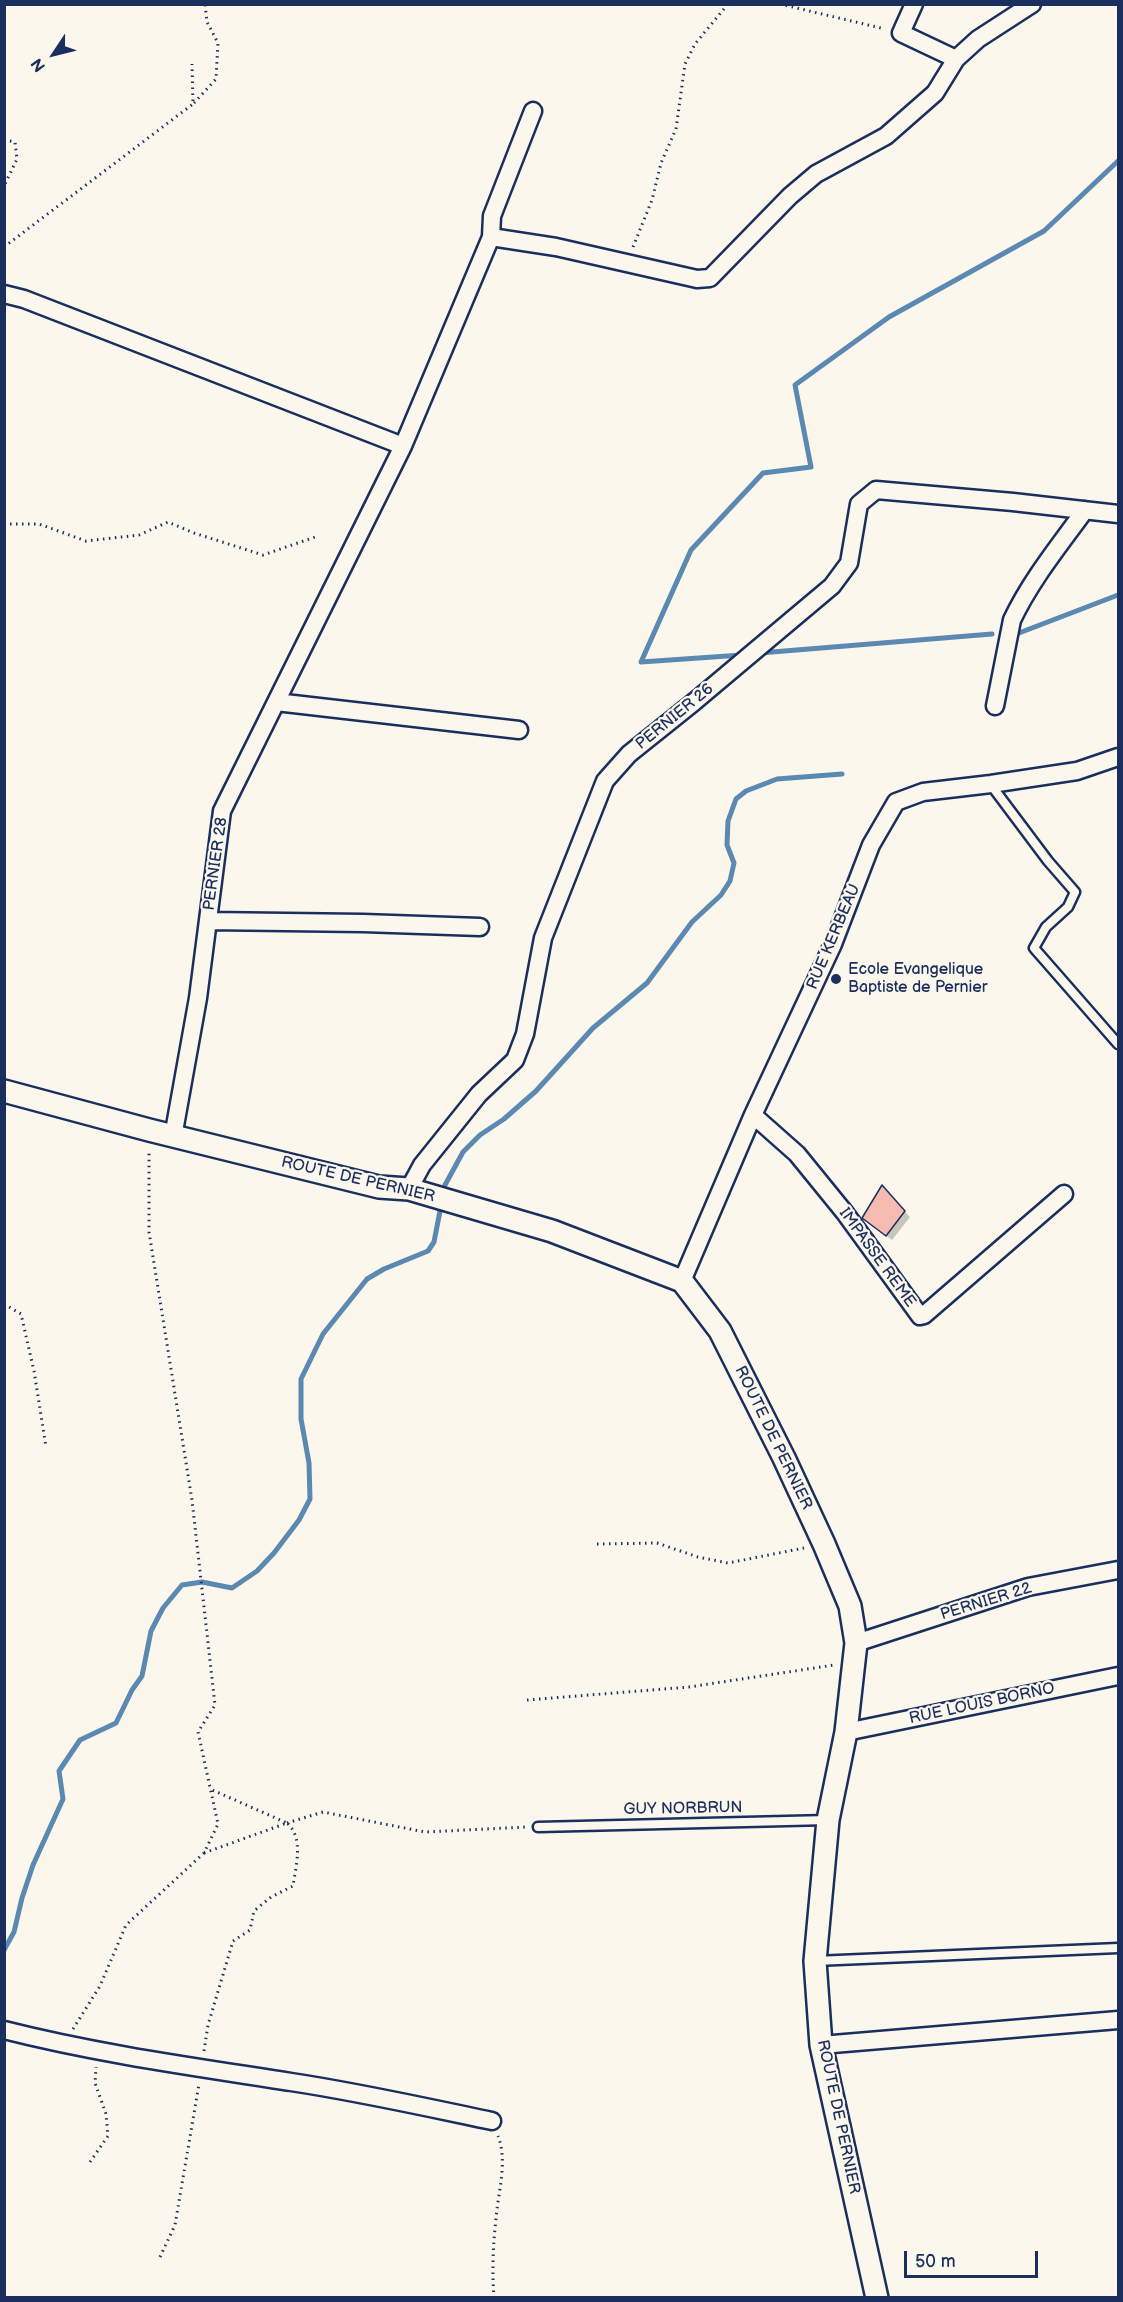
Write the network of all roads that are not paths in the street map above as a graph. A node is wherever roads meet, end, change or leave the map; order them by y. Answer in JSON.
{"nodes":[{"id":1,"x":914,"y":4,"type":"edge"},
{"id":2,"x":1032,"y":4,"type":"edge"},
{"id":3,"x":956,"y":59,"type":"junction"},
{"id":4,"x":533,"y":111,"type":"dead end"},
{"id":5,"x":491,"y":237,"type":"junction"},
{"id":6,"x":4,"y":294,"type":"edge"},
{"id":7,"x":403,"y":446,"type":"junction"},
{"id":8,"x":1085,"y":510,"type":"junction"},
{"id":9,"x":1119,"y":514,"type":"edge"},
{"id":10,"x":276,"y":702,"type":"junction"},
{"id":11,"x":995,"y":706,"type":"dead end"},
{"id":12,"x":519,"y":730,"type":"dead end"},
{"id":13,"x":1119,"y":757,"type":"edge"},
{"id":14,"x":991,"y":784,"type":"junction"},
{"id":15,"x":208,"y":921,"type":"junction"},
{"id":16,"x":480,"y":927,"type":"dead end"},
{"id":17,"x":1119,"y":1044,"type":"edge"},
{"id":18,"x":4,"y":1091,"type":"edge"},
{"id":19,"x":753,"y":1115,"type":"junction"},
{"id":20,"x":173,"y":1137,"type":"junction"},
{"id":21,"x":409,"y":1189,"type":"junction"},
{"id":22,"x":1064,"y":1194,"type":"dead end"},
{"id":23,"x":682,"y":1281,"type":"junction"},
{"id":24,"x":1119,"y":1570,"type":"edge"},
{"id":25,"x":855,"y":1652,"type":"junction"},
{"id":26,"x":1119,"y":1676,"type":"edge"},
{"id":27,"x":846,"y":1732,"type":"junction"},
{"id":28,"x":828,"y":1820,"type":"junction"},
{"id":29,"x":538,"y":1827,"type":"road end"},
{"id":30,"x":1119,"y":1948,"type":"edge"},
{"id":31,"x":815,"y":1961,"type":"junction"},
{"id":32,"x":1119,"y":2020,"type":"edge"},
{"id":33,"x":4,"y":2030,"type":"edge"},
{"id":34,"x":821,"y":2045,"type":"junction"},
{"id":35,"x":492,"y":2121,"type":"road end"},
{"id":36,"x":877,"y":2298,"type":"edge"}],
"edges":[{"from":1,"to":3,"type":"street"},
{"from":2,"to":3,"type":"street"},
{"from":3,"to":5,"type":"street"},
{"from":4,"to":5,"type":"street","name":"PERNIER 28"},
{"from":5,"to":7,"type":"street","name":"PERNIER 28"},
{"from":6,"to":7,"type":"street"},
{"from":7,"to":10,"type":"street","name":"PERNIER 28"},
{"from":8,"to":9,"type":"street","name":"PERNIER 26"},
{"from":8,"to":11,"type":"street"},
{"from":8,"to":21,"type":"street","name":"PERNIER 26"},
{"from":10,"to":12,"type":"street"},
{"from":10,"to":15,"type":"street","name":"PERNIER 28"},
{"from":13,"to":14,"type":"street","name":"RUE KERBEAU"},
{"from":14,"to":17,"type":"lane"},
{"from":14,"to":19,"type":"street","name":"RUE KERBEAU"},
{"from":15,"to":16,"type":"street"},
{"from":15,"to":20,"type":"street","name":"PERNIER 28"},
{"from":18,"to":20,"type":"street","name":"ROUTE DE PERNIER"},
{"from":19,"to":22,"type":"street","name":"IMPASSE REME"},
{"from":19,"to":23,"type":"street","name":"RUE KERBEAU"},
{"from":20,"to":21,"type":"street","name":"ROUTE DE PERNIER"},
{"from":21,"to":23,"type":"street","name":"ROUTE DE PERNIER"},
{"from":23,"to":25,"type":"street","name":"ROUTE DE PERNIER"},
{"from":24,"to":25,"type":"street","name":"PERNIER 22"},
{"from":25,"to":27,"type":"street","name":"ROUTE DE PERNIER"},
{"from":26,"to":27,"type":"street","name":"RUE LOUIS BORNO"},
{"from":27,"to":28,"type":"street","name":"ROUTE DE PERNIER"},
{"from":28,"to":29,"type":"lane","name":"GUY NORBRUN"},
{"from":28,"to":31,"type":"street","name":"ROUTE DE PERNIER"},
{"from":30,"to":31,"type":"lane"},
{"from":31,"to":34,"type":"street","name":"ROUTE DE PERNIER"},
{"from":32,"to":34,"type":"street"},
{"from":33,"to":35,"type":"street"},
{"from":34,"to":36,"type":"street","name":"ROUTE DE PERNIER"}]}
